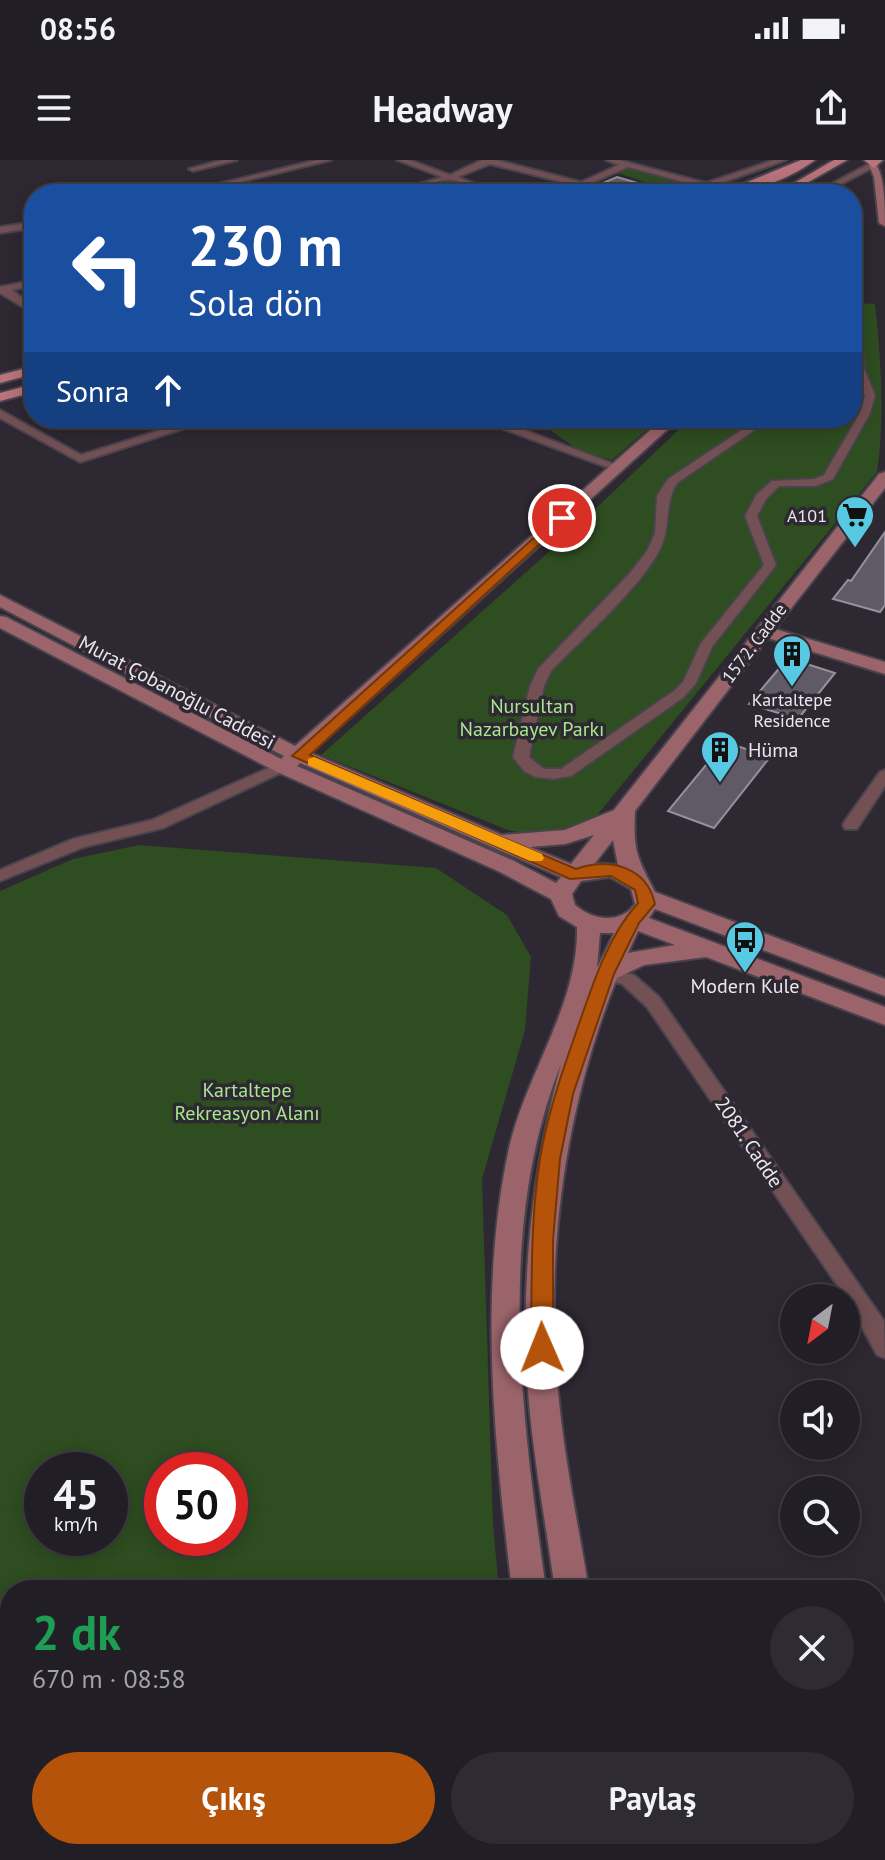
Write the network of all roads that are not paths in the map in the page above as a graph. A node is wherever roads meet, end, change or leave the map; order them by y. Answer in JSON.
{"nodes":[{"id":1,"x":233,"y":160,"type":"edge"},
{"id":2,"x":327,"y":160,"type":"edge"},
{"id":3,"x":401,"y":160,"type":"edge"},
{"id":4,"x":489,"y":160,"type":"edge"},
{"id":5,"x":810,"y":160,"type":"edge"},
{"id":6,"x":842,"y":160,"type":"edge"},
{"id":7,"x":620,"y":162,"type":"edge"},
{"id":8,"x":777,"y":162,"type":"edge"},
{"id":9,"x":877,"y":167,"type":"edge"},
{"id":10,"x":793,"y":168,"type":"junction"},
{"id":11,"x":193,"y":169,"type":"dead end"},
{"id":12,"x":449,"y":178,"type":"junction"},
{"id":13,"x":223,"y":184,"type":"edge"},
{"id":14,"x":427,"y":184,"type":"edge"},
{"id":15,"x":467,"y":184,"type":"edge"},
{"id":16,"x":581,"y":184,"type":"joint"},
{"id":17,"x":700,"y":184,"type":"edge"},
{"id":18,"x":713,"y":184,"type":"edge"},
{"id":19,"x":751,"y":184,"type":"edge"},
{"id":20,"x":795,"y":184,"type":"edge"},
{"id":21,"x":844,"y":184,"type":"edge"},
{"id":22,"x":884,"y":209,"type":"edge"},
{"id":23,"x":885,"y":223,"type":"edge"},
{"id":24,"x":24,"y":226,"type":"edge"},
{"id":25,"x":0,"y":230,"type":"edge"},
{"id":26,"x":24,"y":285,"type":"edge"},
{"id":27,"x":2,"y":290,"type":"edge"},
{"id":28,"x":24,"y":304,"type":"edge"},
{"id":29,"x":24,"y":373,"type":"edge"},
{"id":30,"x":862,"y":376,"type":"edge"},
{"id":31,"x":0,"y":379,"type":"edge"},
{"id":32,"x":24,"y":391,"type":"edge"},
{"id":33,"x":0,"y":397,"type":"edge"},
{"id":34,"x":0,"y":413,"type":"edge"},
{"id":35,"x":862,"y":418,"type":"edge"},
{"id":36,"x":24,"y":427,"type":"edge"},
{"id":37,"x":26,"y":428,"type":"edge"},
{"id":38,"x":179,"y":428,"type":"edge"},
{"id":39,"x":510,"y":428,"type":"edge"},
{"id":40,"x":661,"y":428,"type":"edge"},
{"id":41,"x":752,"y":428,"type":"edge"},
{"id":42,"x":857,"y":428,"type":"edge"},
{"id":43,"x":616,"y":467,"type":"junction"},
{"id":44,"x":885,"y":477,"type":"edge"},
{"id":45,"x":0,"y":600,"type":"edge"},
{"id":46,"x":0,"y":621,"type":"edge"},
{"id":47,"x":763,"y":631,"type":"junction"},
{"id":48,"x":885,"y":668,"type":"edge"},
{"id":49,"x":291,"y":762,"type":"junction"},
{"id":50,"x":885,"y":775,"type":"edge"},
{"id":51,"x":625,"y":810,"type":"junction"},
{"id":52,"x":851,"y":825,"type":"dead end"},
{"id":53,"x":485,"y":835,"type":"junction"},
{"id":54,"x":576,"y":875,"type":"junction"},
{"id":55,"x":0,"y":876,"type":"edge"},
{"id":56,"x":561,"y":895,"type":"junction"},
{"id":57,"x":641,"y":902,"type":"junction"},
{"id":58,"x":588,"y":923,"type":"junction"},
{"id":59,"x":710,"y":949,"type":"junction"},
{"id":60,"x":596,"y":972,"type":"junction"},
{"id":61,"x":885,"y":988,"type":"edge"},
{"id":62,"x":885,"y":1016,"type":"edge"},
{"id":63,"x":885,"y":1348,"type":"edge"},
{"id":64,"x":528,"y":1580,"type":"edge"},
{"id":65,"x":571,"y":1580,"type":"edge"}],
"edges":[{"from":1,"to":11,"type":"street"},
{"from":2,"to":13,"type":"street"},
{"from":3,"to":12,"type":"street"},
{"from":4,"to":12,"type":"street"},
{"from":4,"to":16,"type":"street"},
{"from":5,"to":10,"type":"main road"},
{"from":6,"to":20,"type":"main road"},
{"from":7,"to":16,"type":"street"},
{"from":7,"to":17,"type":"street"},
{"from":8,"to":10,"type":"main road"},
{"from":8,"to":18,"type":"street"},
{"from":9,"to":21,"type":"street"},
{"from":9,"to":22,"type":"main road"},
{"from":10,"to":19,"type":"main road"},
{"from":12,"to":14,"type":"street"},
{"from":12,"to":15,"type":"street"},
{"from":22,"to":23,"type":"main road"},
{"from":24,"to":25,"type":"street"},
{"from":26,"to":27,"type":"street"},
{"from":27,"to":28,"type":"street"},
{"from":29,"to":31,"type":"main road"},
{"from":30,"to":35,"type":"street"},
{"from":32,"to":33,"type":"main road"},
{"from":34,"to":36,"type":"street"},
{"from":37,"to":38,"type":"street"},
{"from":39,"to":43,"type":"street"},
{"from":40,"to":43,"type":"main road"},
{"from":41,"to":42,"type":"street"},
{"from":43,"to":49,"type":"main road"},
{"from":44,"to":47,"type":"main road","name":"1572. Cadde"},
{"from":45,"to":49,"type":"main road","name":"Murat Çobanoğlu Caddesi"},
{"from":46,"to":49,"type":"main road","name":"Murat Çobanoğlu Caddesi"},
{"from":47,"to":48,"type":"main road"},
{"from":47,"to":51,"type":"main road","name":"1572. Cadde"},
{"from":49,"to":53,"type":"main road","name":"Murat Çobanoğlu Caddesi"},
{"from":49,"to":55,"type":"street"},
{"from":49,"to":56,"type":"main road","name":"Murat Çobanoğlu Caddesi"},
{"from":50,"to":52,"type":"street"},
{"from":51,"to":53,"type":"main road"},
{"from":51,"to":54,"type":"main road","name":"1572. Cadde"},
{"from":51,"to":57,"type":"main road"},
{"from":53,"to":54,"type":"main road","name":"Murat Çobanoğlu Caddesi"},
{"from":54,"to":56,"type":"main road","name":"1572. Cadde"},
{"from":54,"to":57,"type":"main road"},
{"from":56,"to":58,"type":"main road","name":"Murat Çobanoğlu Caddesi"},
{"from":57,"to":58,"type":"main road"},
{"from":57,"to":59,"type":"main road"},
{"from":57,"to":60,"type":"main road"},
{"from":57,"to":61,"type":"main road"},
{"from":58,"to":60,"type":"main road"},
{"from":59,"to":60,"type":"main road"},
{"from":59,"to":62,"type":"main road"},
{"from":60,"to":63,"type":"street","name":"2081. Cadde"},
{"from":60,"to":64,"type":"main road"},
{"from":60,"to":65,"type":"main road"}]}
